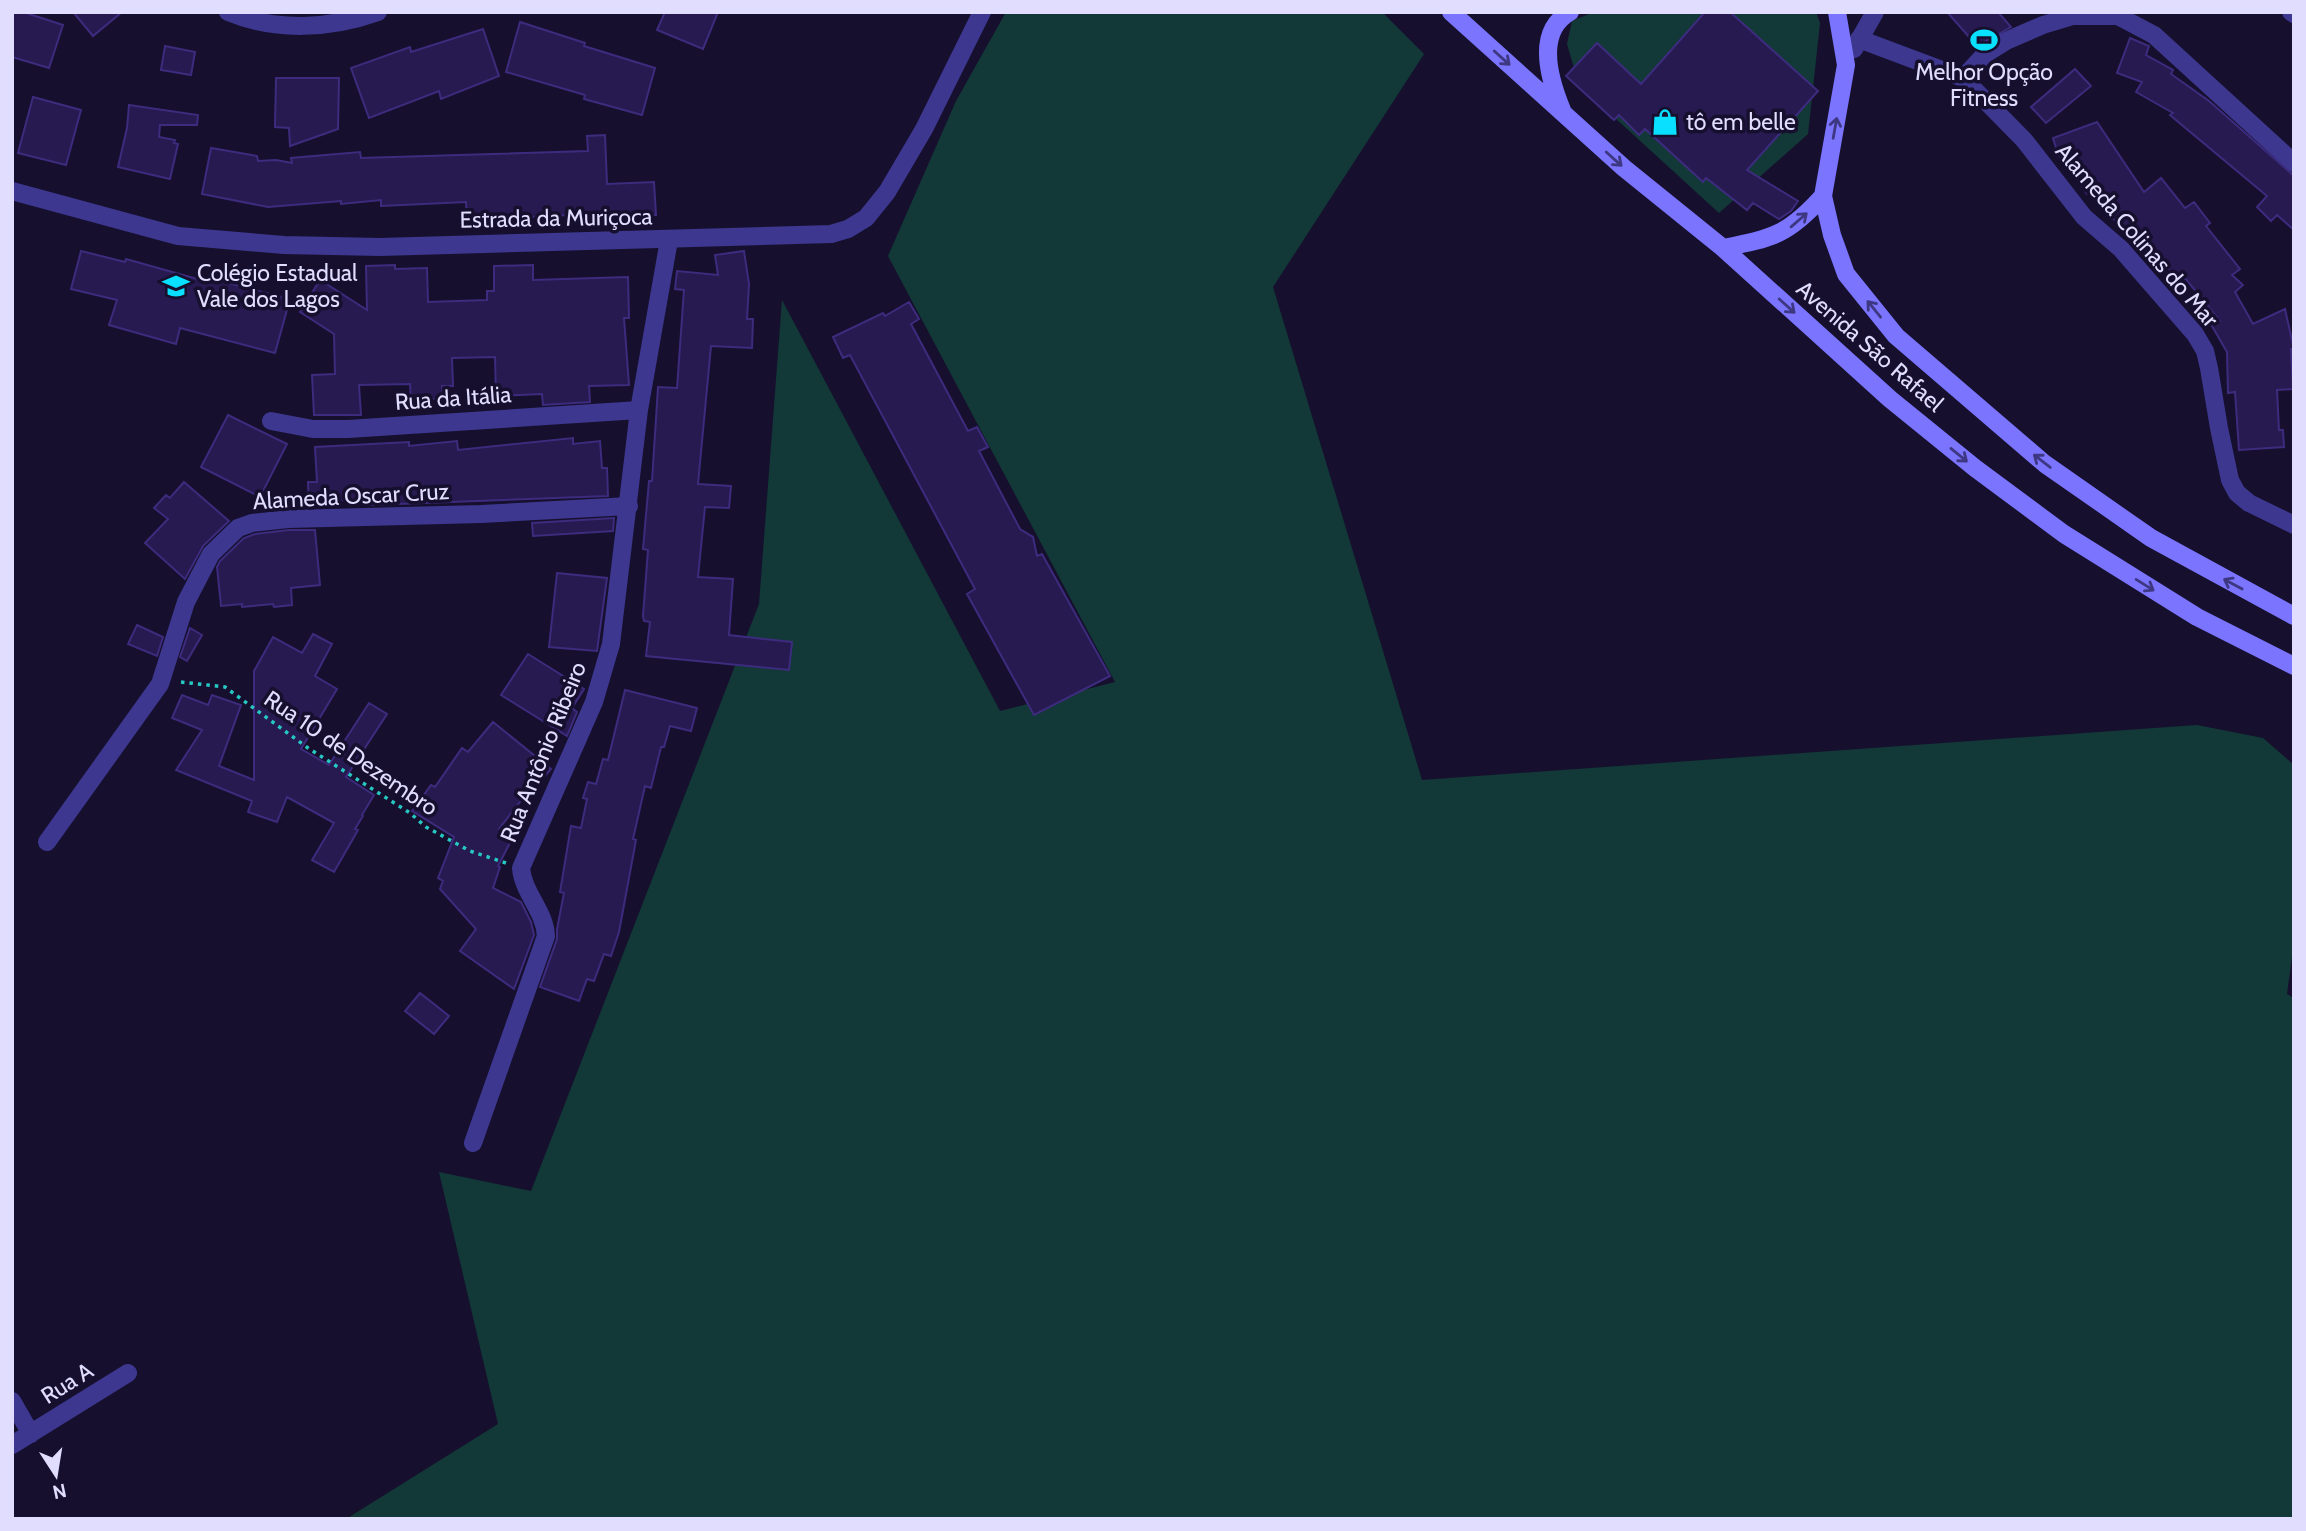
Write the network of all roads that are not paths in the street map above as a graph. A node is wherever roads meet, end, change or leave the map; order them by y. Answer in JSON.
{"nodes":[{"id":1,"x":228,"y":12,"type":"edge"},
{"id":2,"x":378,"y":12,"type":"edge"},
{"id":3,"x":982,"y":12,"type":"edge"},
{"id":4,"x":1451,"y":12,"type":"edge"},
{"id":5,"x":1570,"y":12,"type":"edge"},
{"id":6,"x":1837,"y":12,"type":"edge"},
{"id":7,"x":1875,"y":12,"type":"edge"},
{"id":8,"x":1859,"y":39,"type":"junction"},
{"id":9,"x":1846,"y":65,"type":"junction"},
{"id":10,"x":1963,"y":78,"type":"junction"},
{"id":11,"x":1563,"y":113,"type":"junction"},
{"id":12,"x":2294,"y":163,"type":"edge"},
{"id":13,"x":12,"y":191,"type":"edge"},
{"id":14,"x":1822,"y":196,"type":"junction"},
{"id":15,"x":669,"y":240,"type":"junction"},
{"id":16,"x":1723,"y":248,"type":"junction"},
{"id":17,"x":639,"y":410,"type":"junction"},
{"id":18,"x":271,"y":421,"type":"dead end"},
{"id":19,"x":629,"y":506,"type":"junction"},
{"id":20,"x":2294,"y":525,"type":"edge"},
{"id":21,"x":2294,"y":616,"type":"edge"},
{"id":22,"x":2294,"y":666,"type":"edge"},
{"id":23,"x":47,"y":842,"type":"dead end"},
{"id":24,"x":473,"y":1143,"type":"dead end"},
{"id":25,"x":128,"y":1373,"type":"dead end"},
{"id":26,"x":12,"y":1401,"type":"edge"},
{"id":27,"x":31,"y":1434,"type":"junction"},
{"id":28,"x":12,"y":1445,"type":"edge"}],
"edges":[{"from":1,"to":2,"type":"street"},
{"from":3,"to":15,"type":"street","name":"Estrada da Muriçoca"},
{"from":4,"to":11,"type":"main road","name":"Avenida São Rafael","one_way":true},
{"from":5,"to":11,"type":"main road"},
{"from":6,"to":9,"type":"main road"},
{"from":7,"to":8,"type":"street"},
{"from":8,"to":9,"type":"street"},
{"from":8,"to":10,"type":"street","name":"Alameda Colinas do Mar"},
{"from":14,"to":9,"type":"main road","one_way":true},
{"from":10,"to":12,"type":"street"},
{"from":10,"to":20,"type":"street","name":"Alameda Colinas do Mar"},
{"from":11,"to":16,"type":"main road","name":"Avenida São Rafael","one_way":true},
{"from":13,"to":15,"type":"street","name":"Estrada da Muriçoca"},
{"from":16,"to":14,"type":"main road","one_way":true},
{"from":21,"to":14,"type":"main road","name":"Avenida São Rafael","one_way":true},
{"from":15,"to":17,"type":"street","name":"Rua Antônio Ribeiro"},
{"from":16,"to":22,"type":"main road","name":"Avenida São Rafael","one_way":true},
{"from":17,"to":18,"type":"street","name":"Rua da Itália"},
{"from":17,"to":19,"type":"street","name":"Rua Antônio Ribeiro"},
{"from":19,"to":23,"type":"street","name":"Alameda Oscar Cruz"},
{"from":19,"to":24,"type":"street","name":"Rua Antônio Ribeiro"},
{"from":25,"to":27,"type":"street","name":"Rua A"},
{"from":26,"to":27,"type":"street","name":"Rua A"},
{"from":27,"to":28,"type":"street","name":"Rua A"}]}
